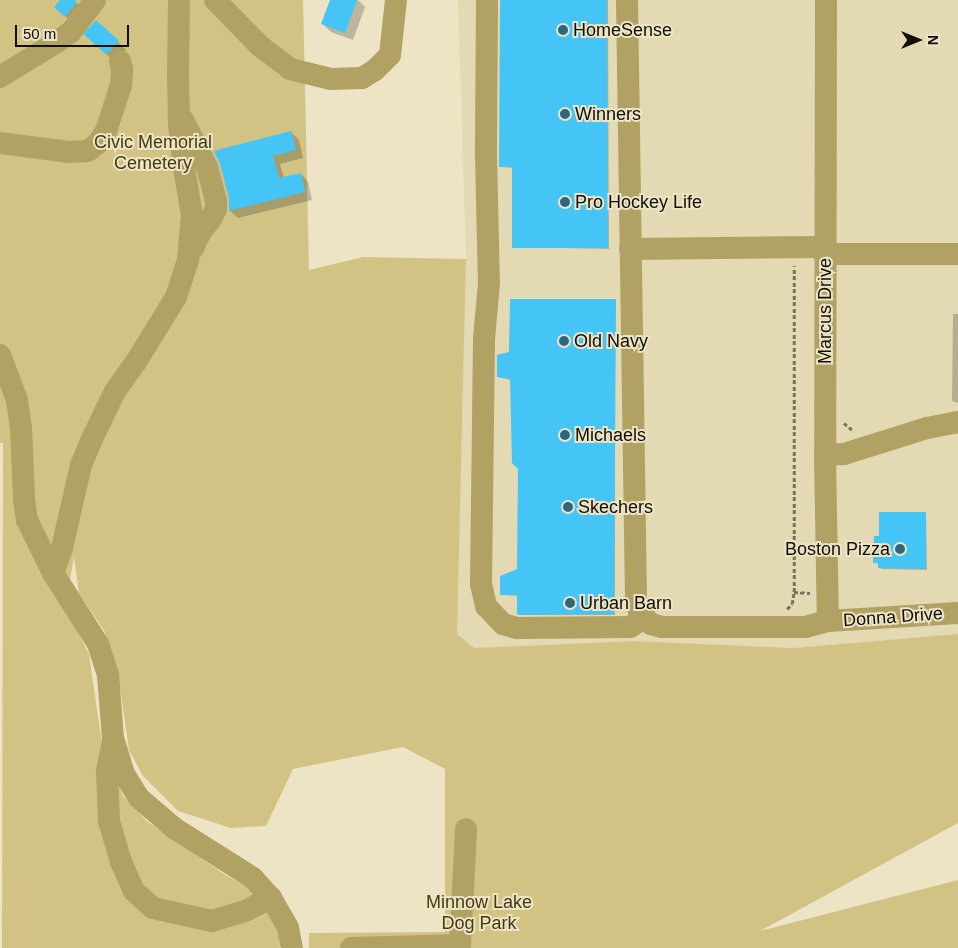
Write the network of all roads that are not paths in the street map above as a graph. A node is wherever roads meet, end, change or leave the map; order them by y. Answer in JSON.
{"nodes":[{"id":1,"x":95,"y":0,"type":"edge"},
{"id":2,"x":179,"y":0,"type":"edge"},
{"id":3,"x":215,"y":0,"type":"edge"},
{"id":4,"x":396,"y":0,"type":"edge"},
{"id":5,"x":487,"y":0,"type":"edge"},
{"id":6,"x":627,"y":0,"type":"edge"},
{"id":7,"x":826,"y":0,"type":"edge"},
{"id":8,"x":120,"y":61,"type":"dead end"},
{"id":9,"x":0,"y":77,"type":"edge"},
{"id":10,"x":0,"y":143,"type":"edge"},
{"id":11,"x":630,"y":249,"type":"junction"},
{"id":12,"x":824,"y":250,"type":"junction"},
{"id":13,"x":958,"y":254,"type":"edge"},
{"id":14,"x":0,"y":355,"type":"edge"},
{"id":15,"x":958,"y":422,"type":"edge"},
{"id":16,"x":825,"y":455,"type":"junction"},
{"id":17,"x":53,"y":573,"type":"junction"},
{"id":18,"x":958,"y":613,"type":"edge"},
{"id":19,"x":644,"y":618,"type":"junction"},
{"id":20,"x":828,"y":621,"type":"junction"},
{"id":21,"x":114,"y":738,"type":"junction"},
{"id":22,"x":466,"y":829,"type":"dead end"},
{"id":23,"x":271,"y":898,"type":"junction"},
{"id":24,"x":292,"y":948,"type":"edge"},
{"id":25,"x":351,"y":948,"type":"edge"}],
"edges":[{"from":1,"to":9,"type":"street"},
{"from":2,"to":17,"type":"street"},
{"from":3,"to":4,"type":"street"},
{"from":5,"to":19,"type":"street"},
{"from":6,"to":11,"type":"street"},
{"from":7,"to":12,"type":"street","name":"Marcus Drive"},
{"from":8,"to":10,"type":"street"},
{"from":11,"to":12,"type":"street"},
{"from":11,"to":19,"type":"street"},
{"from":12,"to":13,"type":"street"},
{"from":12,"to":16,"type":"street","name":"Marcus Drive"},
{"from":14,"to":17,"type":"street"},
{"from":15,"to":16,"type":"street"},
{"from":16,"to":20,"type":"street","name":"Marcus Drive"},
{"from":17,"to":21,"type":"street"},
{"from":18,"to":20,"type":"street","name":"Donna Drive"},
{"from":19,"to":20,"type":"street","name":"Donna Drive"},
{"from":21,"to":23,"type":"street"},
{"from":21,"to":23,"type":"street"},
{"from":22,"to":25,"type":"street"},
{"from":23,"to":24,"type":"street"}]}
